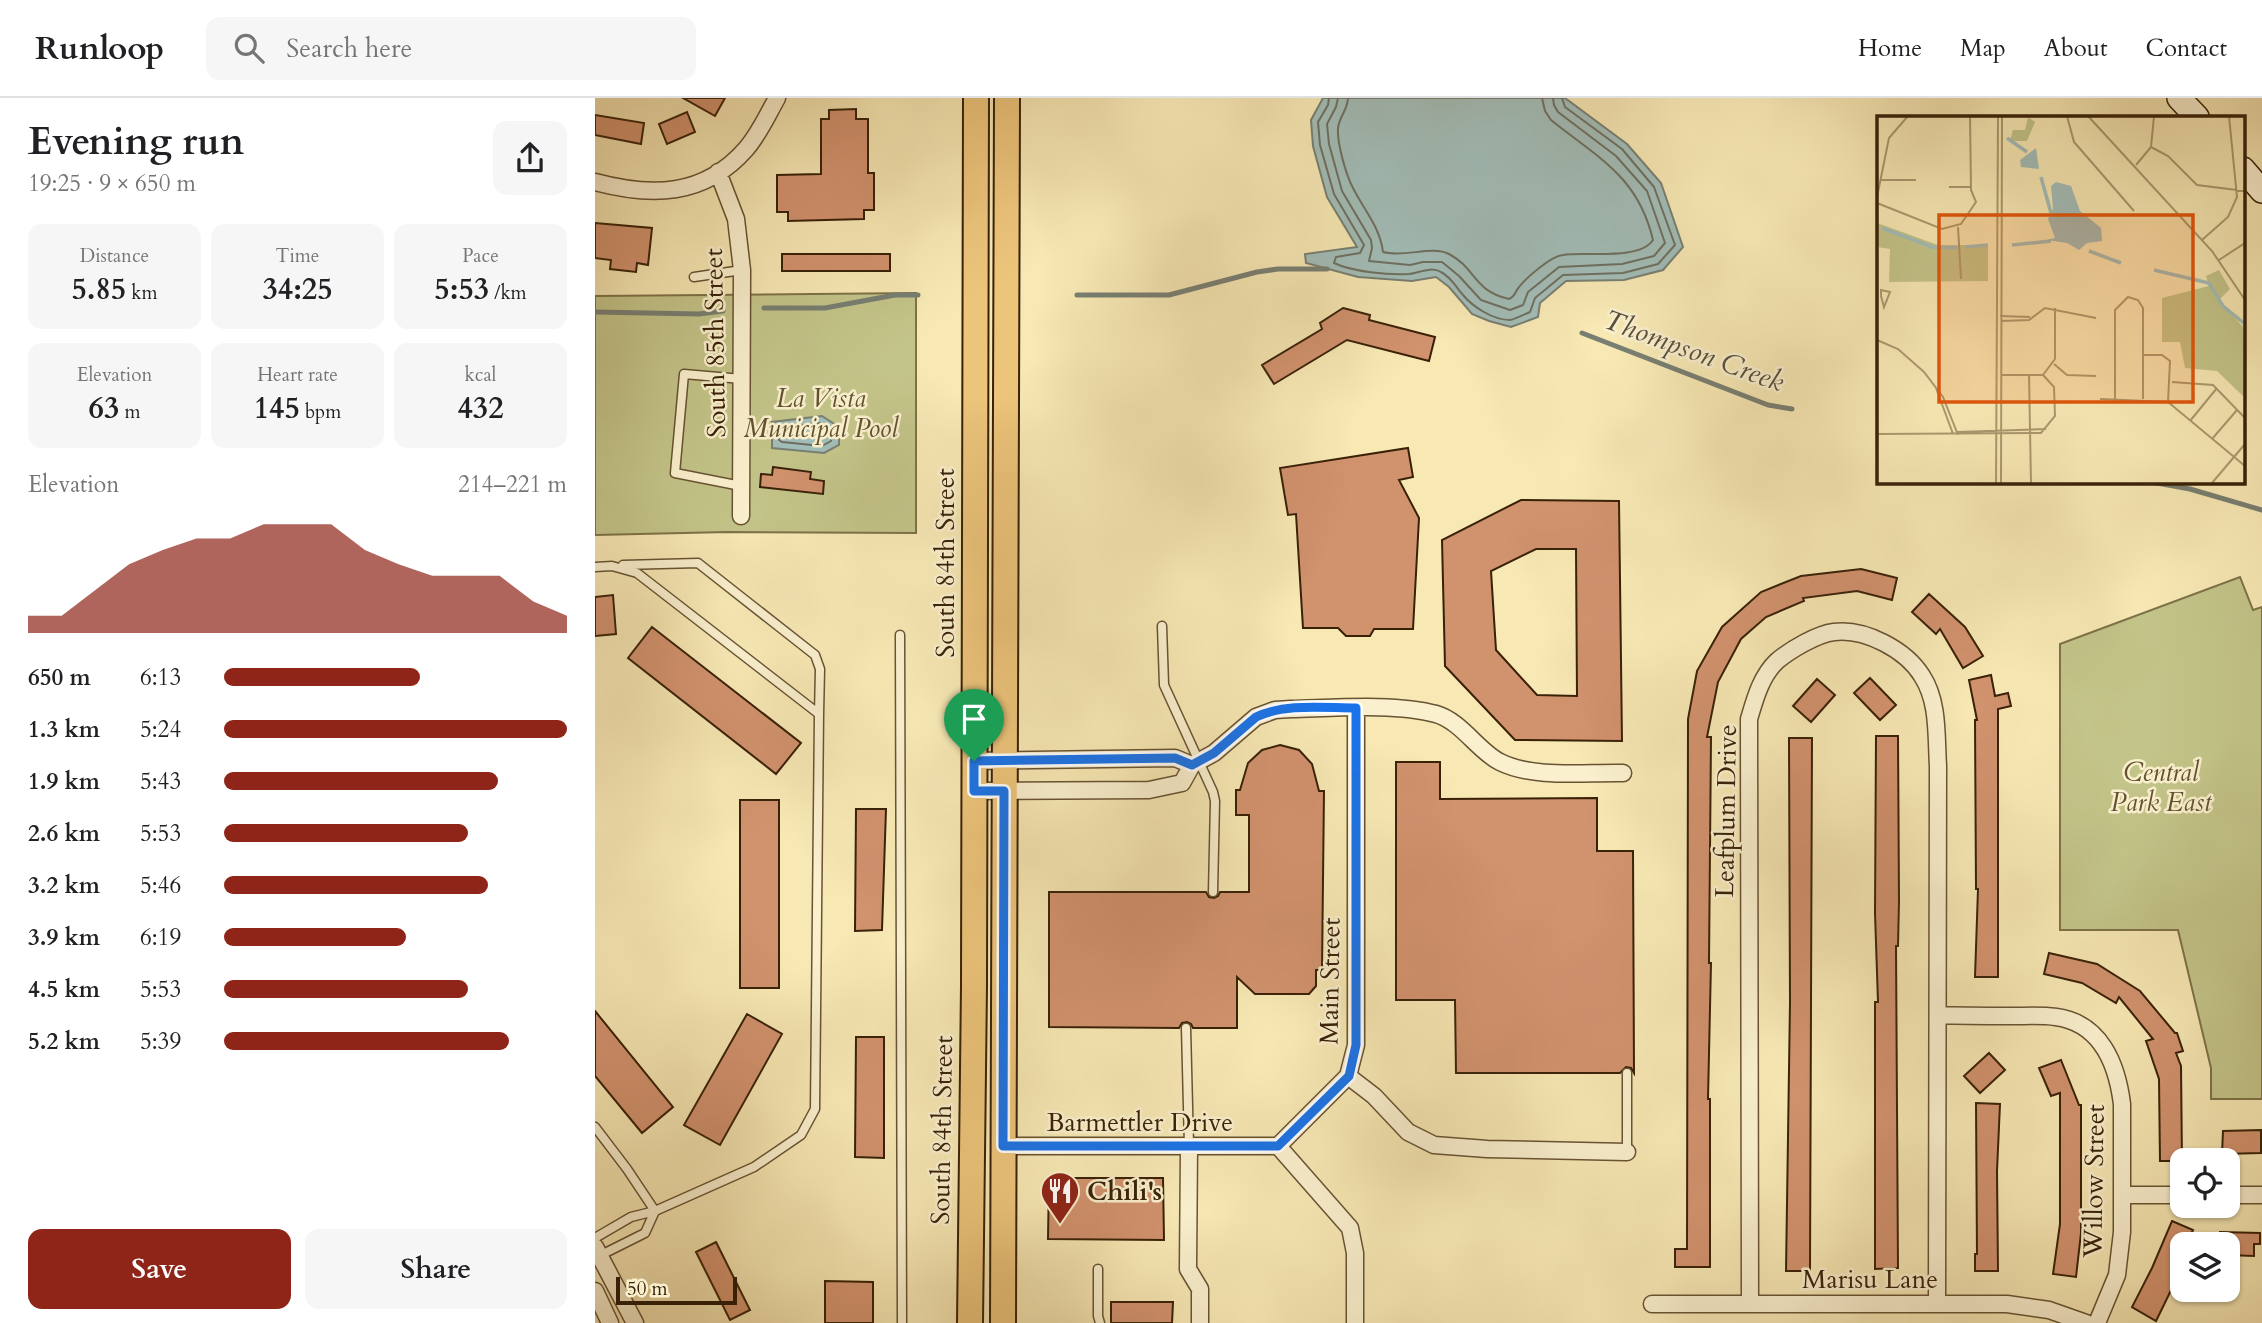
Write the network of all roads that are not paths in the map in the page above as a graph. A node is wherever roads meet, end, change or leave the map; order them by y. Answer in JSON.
{"nodes":[{"id":1,"x":777,"y":98,"type":"edge"},
{"id":2,"x":976,"y":98,"type":"edge"},
{"id":3,"x":1007,"y":98,"type":"edge"},
{"id":4,"x":2179,"y":98,"type":"edge"},
{"id":5,"x":2196,"y":116,"type":"edge"},
{"id":6,"x":2245,"y":171,"type":"edge"},
{"id":7,"x":718,"y":172,"type":"junction"},
{"id":8,"x":595,"y":182,"type":"edge"},
{"id":9,"x":2262,"y":191,"type":"edge"},
{"id":10,"x":742,"y":271,"type":"junction"},
{"id":11,"x":694,"y":277,"type":"dead end"},
{"id":12,"x":742,"y":379,"type":"junction"},
{"id":13,"x":741,"y":486,"type":"junction"},
{"id":14,"x":741,"y":516,"type":"dead end"},
{"id":15,"x":612,"y":566,"type":"junction"},
{"id":16,"x":595,"y":567,"type":"edge"},
{"id":17,"x":1162,"y":626,"type":"dead end"},
{"id":18,"x":899,"y":635,"type":"dead end"},
{"id":19,"x":1356,"y":708,"type":"junction"},
{"id":20,"x":819,"y":714,"type":"junction"},
{"id":21,"x":1004,"y":760,"type":"junction"},
{"id":22,"x":974,"y":761,"type":"junction"},
{"id":23,"x":1196,"y":763,"type":"junction"},
{"id":24,"x":1623,"y":773,"type":"dead end"},
{"id":25,"x":974,"y":791,"type":"junction"},
{"id":26,"x":1004,"y":791,"type":"junction"},
{"id":27,"x":1213,"y":892,"type":"dead end"},
{"id":28,"x":1938,"y":1015,"type":"junction"},
{"id":29,"x":1186,"y":1028,"type":"dead end"},
{"id":30,"x":1627,"y":1073,"type":"dead end"},
{"id":31,"x":1349,"y":1076,"type":"junction"},
{"id":32,"x":595,"y":1127,"type":"edge"},
{"id":33,"x":1003,"y":1146,"type":"junction"},
{"id":34,"x":1189,"y":1146,"type":"junction"},
{"id":35,"x":1278,"y":1146,"type":"junction"},
{"id":36,"x":1627,"y":1152,"type":"joint"},
{"id":37,"x":2123,"y":1195,"type":"junction"},
{"id":38,"x":2170,"y":1195,"type":"edge"},
{"id":39,"x":2240,"y":1195,"type":"edge"},
{"id":40,"x":2262,"y":1195,"type":"edge"},
{"id":41,"x":655,"y":1211,"type":"junction"},
{"id":42,"x":595,"y":1238,"type":"edge"},
{"id":43,"x":597,"y":1254,"type":"edge"},
{"id":44,"x":1098,"y":1269,"type":"dead end"},
{"id":45,"x":595,"y":1291,"type":"edge"},
{"id":46,"x":623,"y":1300,"type":"junction"},
{"id":47,"x":1652,"y":1304,"type":"dead end"},
{"id":48,"x":1751,"y":1304,"type":"junction"},
{"id":49,"x":1937,"y":1304,"type":"junction"},
{"id":50,"x":606,"y":1316,"type":"edge"},
{"id":51,"x":635,"y":1323,"type":"edge"},
{"id":52,"x":902,"y":1323,"type":"edge"},
{"id":53,"x":970,"y":1323,"type":"edge"},
{"id":54,"x":1003,"y":1323,"type":"edge"},
{"id":55,"x":1100,"y":1323,"type":"edge"},
{"id":56,"x":1200,"y":1323,"type":"edge"},
{"id":57,"x":1355,"y":1323,"type":"edge"},
{"id":58,"x":2085,"y":1323,"type":"edge"},
{"id":59,"x":2097,"y":1323,"type":"edge"}],
"edges":[{"from":1,"to":7,"type":"street"},
{"from":2,"to":22,"type":"main road","name":"South 84th Street"},
{"from":3,"to":21,"type":"main road"},
{"from":4,"to":5,"type":"street"},
{"from":6,"to":9,"type":"street"},
{"from":7,"to":8,"type":"street"},
{"from":7,"to":10,"type":"street","name":"South 85th Street"},
{"from":10,"to":11,"type":"lane"},
{"from":10,"to":12,"type":"street","name":"South 85th Street"},
{"from":12,"to":13,"type":"street","name":"South 85th Street"},
{"from":12,"to":13,"type":"lane"},
{"from":13,"to":14,"type":"street","name":"South 85th Street"},
{"from":15,"to":16,"type":"lane"},
{"from":15,"to":20,"type":"lane"},
{"from":15,"to":20,"type":"lane"},
{"from":17,"to":23,"type":"lane"},
{"from":18,"to":52,"type":"lane"},
{"from":19,"to":23,"type":"street"},
{"from":19,"to":24,"type":"street"},
{"from":19,"to":31,"type":"street","name":"Main Street"},
{"from":20,"to":41,"type":"lane"},
{"from":21,"to":22,"type":"street"},
{"from":21,"to":23,"type":"street"},
{"from":21,"to":26,"type":"main road"},
{"from":22,"to":25,"type":"main road","name":"South 84th Street"},
{"from":23,"to":26,"type":"street"},
{"from":23,"to":27,"type":"lane"},
{"from":25,"to":26,"type":"street"},
{"from":25,"to":53,"type":"main road","name":"South 84th Street"},
{"from":26,"to":33,"type":"main road"},
{"from":28,"to":37,"type":"street","name":"Willow Street"},
{"from":28,"to":48,"type":"street","name":"Leafplum Drive"},
{"from":28,"to":49,"type":"street","name":"Leafplum Drive"},
{"from":29,"to":34,"type":"lane"},
{"from":30,"to":36,"type":"lane"},
{"from":31,"to":35,"type":"street","name":"Main Street"},
{"from":31,"to":36,"type":"street"},
{"from":32,"to":41,"type":"lane"},
{"from":33,"to":34,"type":"street","name":"Barmettler Drive"},
{"from":33,"to":54,"type":"main road"},
{"from":34,"to":35,"type":"street","name":"Barmettler Drive"},
{"from":34,"to":56,"type":"street"},
{"from":35,"to":57,"type":"street"},
{"from":37,"to":38,"type":"street"},
{"from":37,"to":59,"type":"street","name":"Willow Street"},
{"from":39,"to":40,"type":"street"},
{"from":41,"to":42,"type":"lane"},
{"from":41,"to":43,"type":"lane"},
{"from":43,"to":46,"type":"street"},
{"from":44,"to":55,"type":"lane"},
{"from":45,"to":50,"type":"street"},
{"from":46,"to":50,"type":"lane"},
{"from":46,"to":51,"type":"street"},
{"from":47,"to":48,"type":"street","name":"Marisu Lane"},
{"from":48,"to":49,"type":"street","name":"Marisu Lane"},
{"from":49,"to":58,"type":"street","name":"Marisu Lane"}]}
